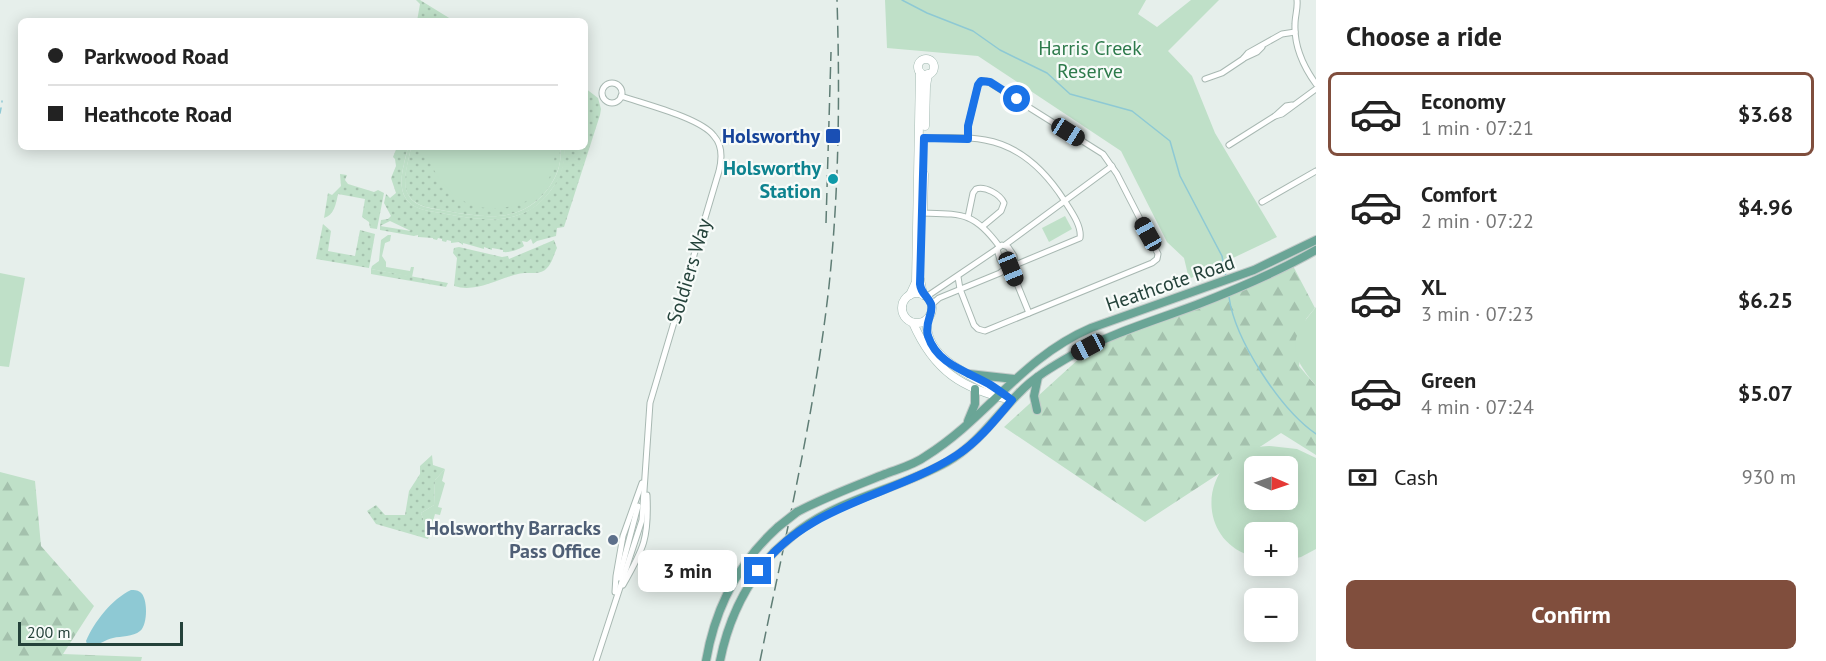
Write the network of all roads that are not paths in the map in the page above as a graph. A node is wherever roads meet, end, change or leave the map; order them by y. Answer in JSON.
{"nodes":[{"id":1,"x":1302,"y":0,"type":"edge"},
{"id":2,"x":1297,"y":3,"type":"edge"},
{"id":3,"x":1295,"y":32,"type":"junction"},
{"id":4,"x":924,"y":73,"type":"dead end"},
{"id":5,"x":1205,"y":79,"type":"dead end"},
{"id":6,"x":1316,"y":84,"type":"edge"},
{"id":7,"x":1316,"y":89,"type":"edge"},
{"id":8,"x":621,"y":96,"type":"dead end"},
{"id":9,"x":922,"y":138,"type":"junction"},
{"id":10,"x":968,"y":139,"type":"junction"},
{"id":11,"x":1229,"y":145,"type":"dead end"},
{"id":12,"x":1112,"y":166,"type":"junction"},
{"id":13,"x":1316,"y":171,"type":"edge"},
{"id":14,"x":1064,"y":200,"type":"junction"},
{"id":15,"x":1262,"y":202,"type":"dead end"},
{"id":16,"x":922,"y":213,"type":"junction"},
{"id":17,"x":968,"y":217,"type":"junction"},
{"id":18,"x":983,"y":226,"type":"junction"},
{"id":19,"x":1316,"y":240,"type":"edge"},
{"id":20,"x":1000,"y":247,"type":"junction"},
{"id":21,"x":1316,"y":250,"type":"edge"},
{"id":22,"x":1011,"y":268,"type":"junction"},
{"id":23,"x":958,"y":277,"type":"junction"},
{"id":24,"x":960,"y":290,"type":"junction"},
{"id":25,"x":910,"y":295,"type":"junction"},
{"id":26,"x":924,"y":296,"type":"junction"},
{"id":27,"x":931,"y":305,"type":"junction"},
{"id":28,"x":1029,"y":313,"type":"junction"},
{"id":29,"x":927,"y":319,"type":"junction"},
{"id":30,"x":913,"y":323,"type":"junction"},
{"id":31,"x":969,"y":374,"type":"junction"},
{"id":32,"x":1039,"y":377,"type":"junction"},
{"id":33,"x":1014,"y":379,"type":"junction"},
{"id":34,"x":975,"y":389,"type":"junction"},
{"id":35,"x":999,"y":394,"type":"junction"},
{"id":36,"x":1012,"y":400,"type":"junction"},
{"id":37,"x":1036,"y":410,"type":"dead end"},
{"id":38,"x":966,"y":424,"type":"junction"},
{"id":39,"x":645,"y":472,"type":"junction"},
{"id":40,"x":615,"y":598,"type":"junction"},
{"id":41,"x":596,"y":661,"type":"edge"},
{"id":42,"x":705,"y":661,"type":"edge"},
{"id":43,"x":720,"y":661,"type":"edge"}],
"edges":[{"from":1,"to":2,"type":"street"},
{"from":2,"to":3,"type":"street"},
{"from":3,"to":5,"type":"street"},
{"from":3,"to":6,"type":"street"},
{"from":4,"to":9,"type":"street"},
{"from":7,"to":11,"type":"street"},
{"from":8,"to":39,"type":"street","name":"Soldiers Way"},
{"from":9,"to":10,"type":"street"},
{"from":9,"to":16,"type":"street"},
{"from":9,"to":25,"type":"street"},
{"from":10,"to":12,"type":"street"},
{"from":10,"to":14,"type":"street"},
{"from":12,"to":14,"type":"street"},
{"from":12,"to":28,"type":"street"},
{"from":13,"to":15,"type":"street"},
{"from":14,"to":20,"type":"street"},
{"from":14,"to":22,"type":"street"},
{"from":16,"to":17,"type":"street"},
{"from":16,"to":26,"type":"street"},
{"from":17,"to":18,"type":"street"},
{"from":17,"to":18,"type":"street"},
{"from":18,"to":20,"type":"street"},
{"from":19,"to":33,"type":"main road","name":"Heathcote Road"},
{"from":20,"to":22,"type":"street"},
{"from":20,"to":22,"type":"street"},
{"from":20,"to":23,"type":"street"},
{"from":21,"to":32,"type":"main road","name":"Heathcote Road"},
{"from":22,"to":24,"type":"street"},
{"from":22,"to":28,"type":"street"},
{"from":23,"to":24,"type":"street"},
{"from":23,"to":26,"type":"street"},
{"from":24,"to":27,"type":"street"},
{"from":24,"to":28,"type":"street"},
{"from":25,"to":26,"type":"street"},
{"from":25,"to":30,"type":"street"},
{"from":26,"to":27,"type":"street"},
{"from":27,"to":29,"type":"street"},
{"from":29,"to":30,"type":"street"},
{"from":29,"to":31,"type":"street"},
{"from":30,"to":34,"type":"street"},
{"from":31,"to":33,"type":"main road"},
{"from":31,"to":35,"type":"street"},
{"from":32,"to":36,"type":"main road","name":"Heathcote Road"},
{"from":32,"to":37,"type":"main road"},
{"from":33,"to":35,"type":"main road","name":"Heathcote Road"},
{"from":34,"to":35,"type":"street"},
{"from":34,"to":38,"type":"main road"},
{"from":35,"to":36,"type":"street"},
{"from":35,"to":38,"type":"main road","name":"Heathcote Road"},
{"from":36,"to":43,"type":"main road","name":"Heathcote Road","bridge":true},
{"from":38,"to":42,"type":"main road","name":"Heathcote Road","bridge":true},
{"from":39,"to":40,"type":"street","name":"Soldiers Way"},
{"from":39,"to":40,"type":"street","name":"Soldiers Way"},
{"from":39,"to":40,"type":"street","name":"Soldiers Way"},
{"from":40,"to":41,"type":"street","name":"Soldiers Way"}]}
